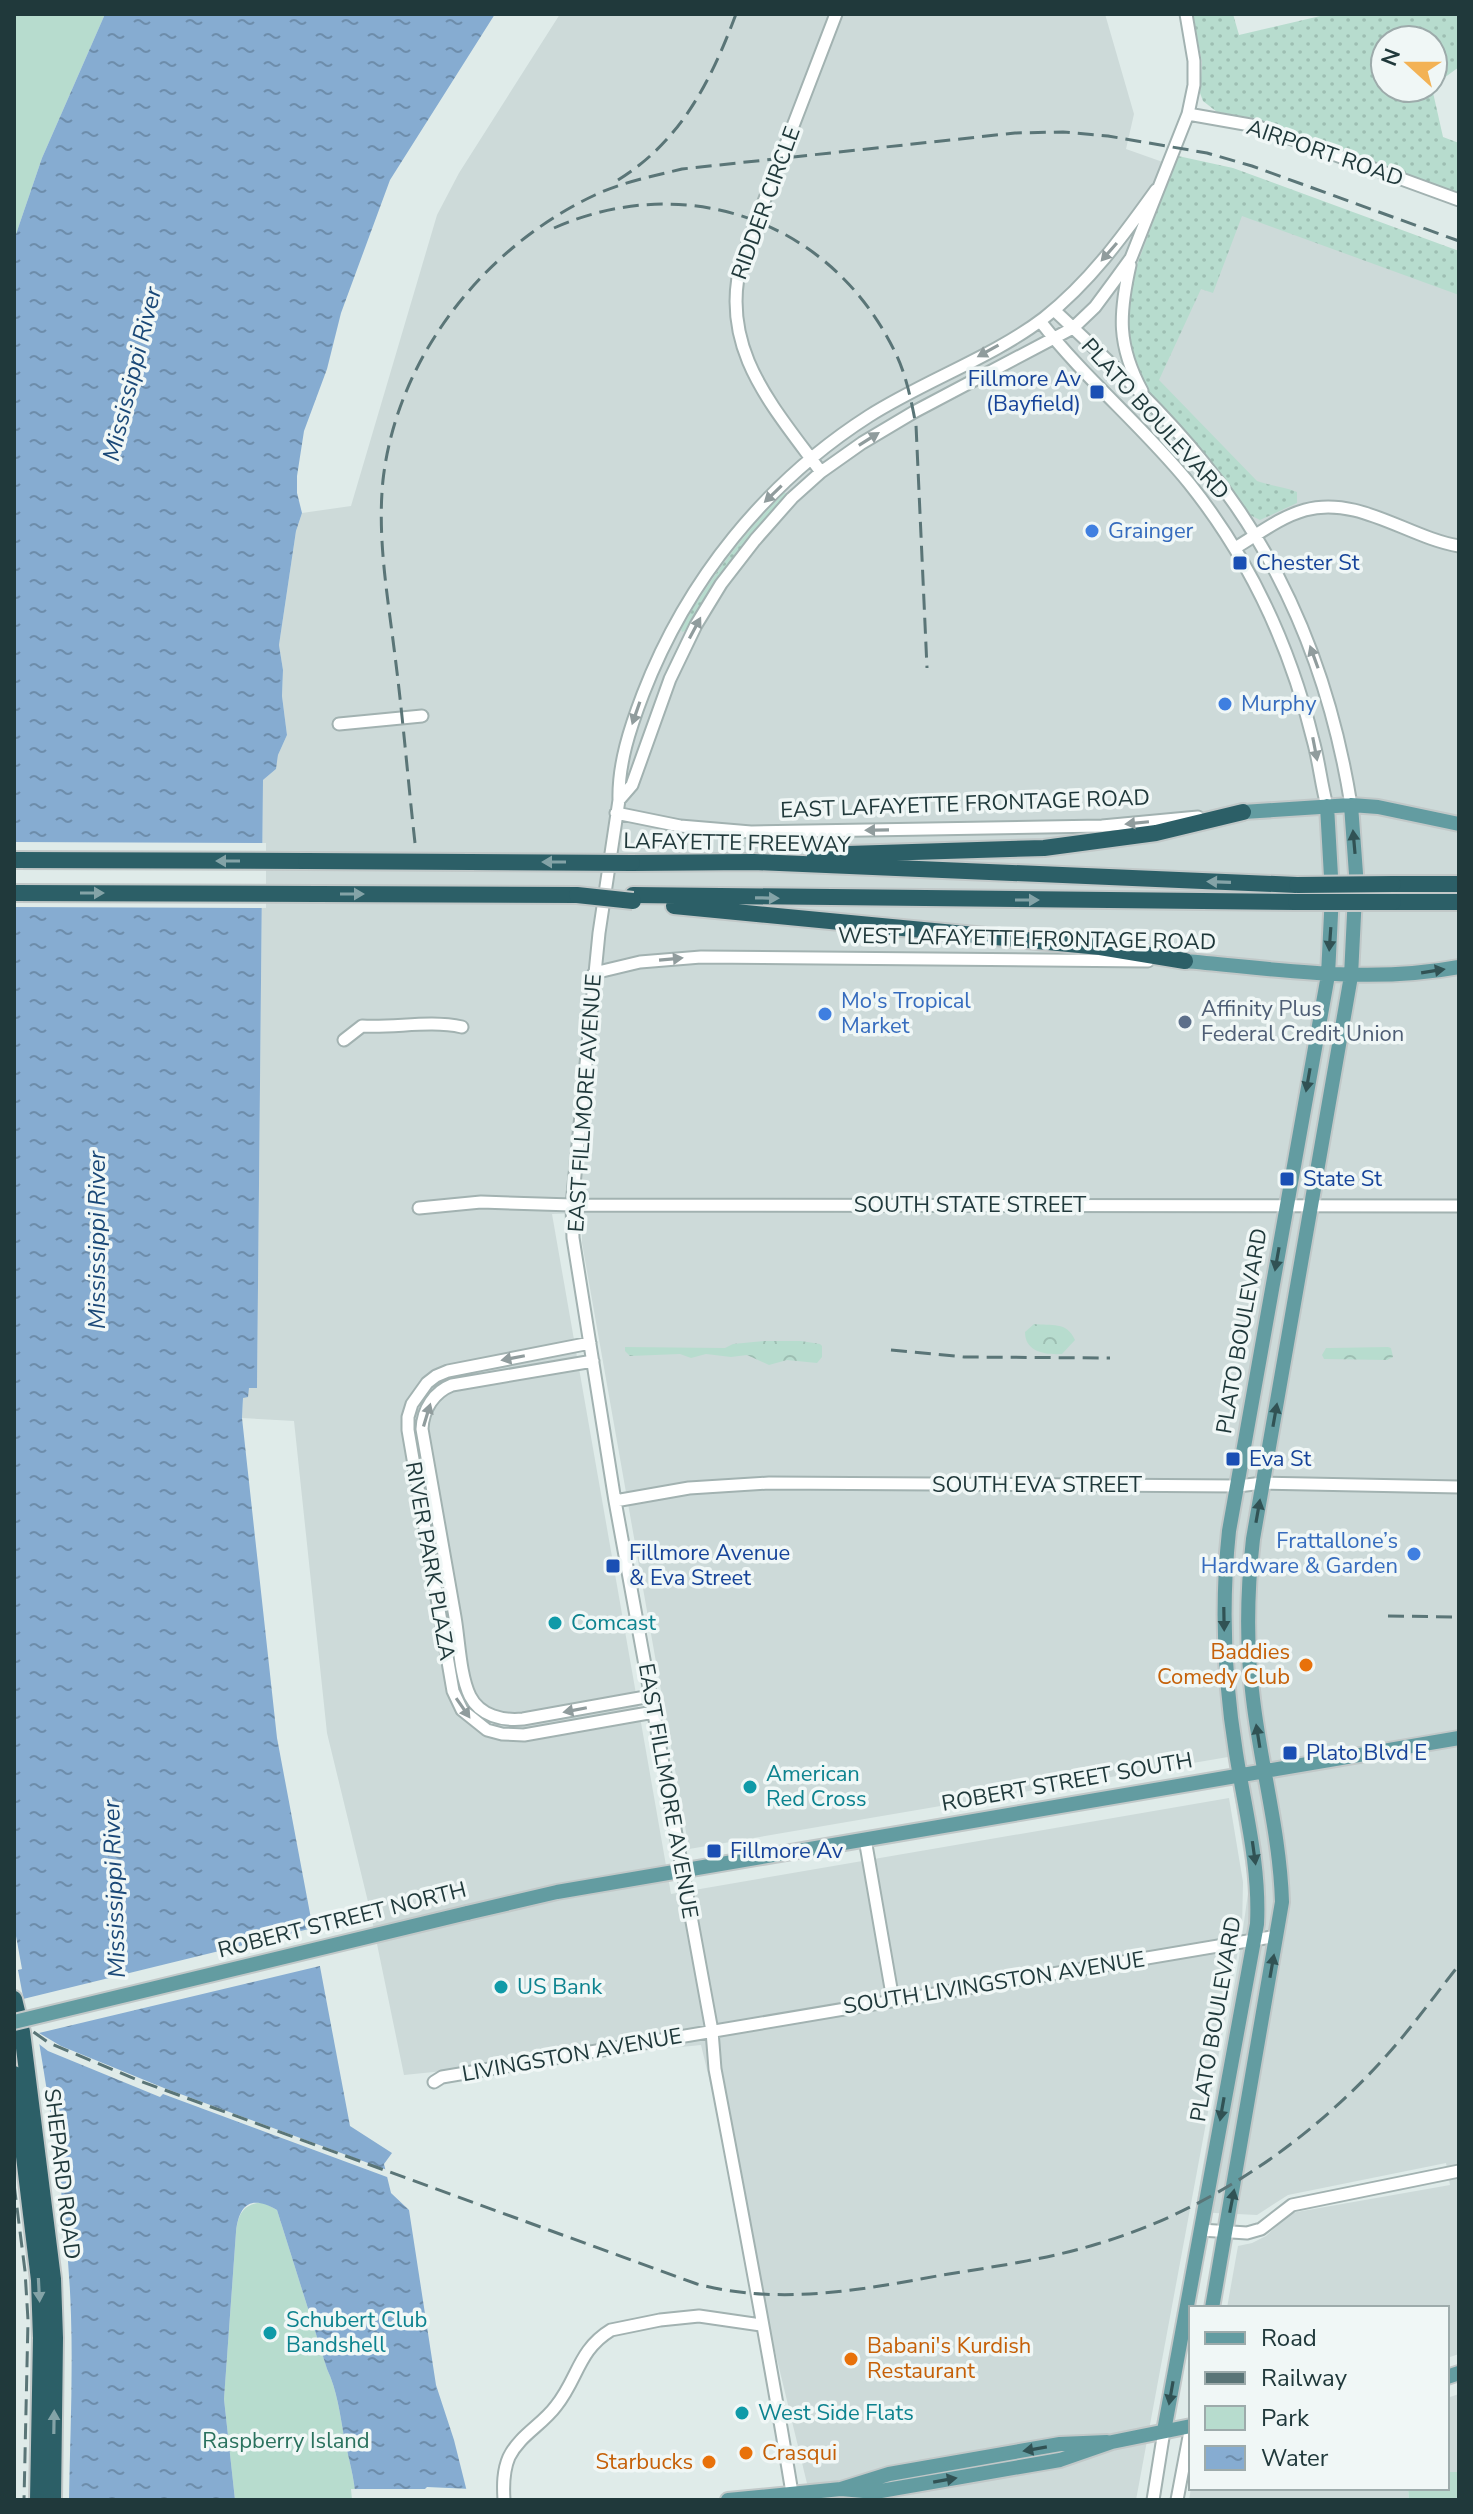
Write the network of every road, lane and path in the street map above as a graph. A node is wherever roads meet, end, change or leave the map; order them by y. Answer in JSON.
{"nodes":[{"id":1,"x":836,"y":14,"type":"edge"},
{"id":2,"x":1186,"y":14,"type":"edge"},
{"id":3,"x":1188,"y":114,"type":"junction"},
{"id":4,"x":1156,"y":190,"type":"junction"},
{"id":5,"x":1459,"y":200,"type":"edge"},
{"id":6,"x":1131,"y":258,"type":"junction"},
{"id":7,"x":1054,"y":310,"type":"junction"},
{"id":8,"x":1040,"y":321,"type":"junction"},
{"id":9,"x":1073,"y":328,"type":"junction"},
{"id":10,"x":1055,"y":340,"type":"junction"},
{"id":11,"x":1149,"y":402,"type":"junction"},
{"id":12,"x":811,"y":459,"type":"junction"},
{"id":13,"x":821,"y":472,"type":"junction"},
{"id":14,"x":1256,"y":536,"type":"junction"},
{"id":15,"x":1459,"y":546,"type":"edge"},
{"id":16,"x":1235,"y":548,"type":"junction"},
{"id":17,"x":422,"y":716,"type":"dead end"},
{"id":18,"x":339,"y":724,"type":"dead end"},
{"id":19,"x":1351,"y":805,"type":"junction"},
{"id":20,"x":617,"y":806,"type":"junction"},
{"id":21,"x":1327,"y":806,"type":"junction"},
{"id":22,"x":1243,"y":812,"type":"junction"},
{"id":23,"x":1459,"y":824,"type":"edge"},
{"id":24,"x":14,"y":860,"type":"edge"},
{"id":25,"x":754,"y":862,"type":"junction"},
{"id":26,"x":1459,"y":882,"type":"edge"},
{"id":27,"x":14,"y":893,"type":"edge"},
{"id":28,"x":1297,"y":893,"type":"junction"},
{"id":29,"x":633,"y":898,"type":"junction"},
{"id":30,"x":1399,"y":902,"type":"junction"},
{"id":31,"x":1459,"y":902,"type":"edge"},
{"id":32,"x":1459,"y":909,"type":"edge"},
{"id":33,"x":1185,"y":961,"type":"junction"},
{"id":34,"x":1459,"y":967,"type":"edge"},
{"id":35,"x":594,"y":973,"type":"junction"},
{"id":36,"x":1328,"y":975,"type":"junction"},
{"id":37,"x":1351,"y":976,"type":"junction"},
{"id":38,"x":462,"y":1027,"type":"dead end"},
{"id":39,"x":344,"y":1040,"type":"dead end"},
{"id":40,"x":572,"y":1205,"type":"junction"},
{"id":41,"x":1312,"y":1205,"type":"junction"},
{"id":42,"x":1286,"y":1206,"type":"junction"},
{"id":43,"x":1459,"y":1206,"type":"edge"},
{"id":44,"x":419,"y":1208,"type":"dead end"},
{"id":45,"x":590,"y":1343,"type":"junction"},
{"id":46,"x":593,"y":1361,"type":"junction"},
{"id":47,"x":1263,"y":1483,"type":"junction"},
{"id":48,"x":1238,"y":1486,"type":"junction"},
{"id":49,"x":1459,"y":1487,"type":"edge"},
{"id":50,"x":615,"y":1501,"type":"junction"},
{"id":51,"x":651,"y":1696,"type":"junction"},
{"id":52,"x":654,"y":1712,"type":"junction"},
{"id":53,"x":1459,"y":1738,"type":"edge"},
{"id":54,"x":1264,"y":1772,"type":"junction"},
{"id":55,"x":1240,"y":1776,"type":"junction"},
{"id":56,"x":865,"y":1839,"type":"junction"},
{"id":57,"x":682,"y":1870,"type":"junction"},
{"id":58,"x":1277,"y":1936,"type":"junction"},
{"id":59,"x":1255,"y":1940,"type":"junction"},
{"id":60,"x":14,"y":1999,"type":"edge"},
{"id":61,"x":893,"y":2000,"type":"junction"},
{"id":62,"x":14,"y":2022,"type":"edge"},
{"id":63,"x":712,"y":2031,"type":"junction"},
{"id":64,"x":14,"y":2074,"type":"edge"},
{"id":65,"x":434,"y":2082,"type":"dead end"},
{"id":66,"x":1459,"y":2171,"type":"edge"},
{"id":67,"x":1201,"y":2230,"type":"junction"},
{"id":68,"x":1225,"y":2233,"type":"junction"},
{"id":69,"x":1212,"y":2306,"type":"edge"},
{"id":70,"x":761,"y":2325,"type":"junction"},
{"id":71,"x":1189,"y":2426,"type":"edge"},
{"id":72,"x":1164,"y":2431,"type":"junction"},
{"id":73,"x":1189,"y":2437,"type":"edge"},
{"id":74,"x":793,"y":2496,"type":"edge"},
{"id":75,"x":38,"y":2500,"type":"edge"},
{"id":76,"x":53,"y":2500,"type":"edge"},
{"id":77,"x":504,"y":2500,"type":"edge"},
{"id":78,"x":728,"y":2500,"type":"edge"},
{"id":79,"x":1153,"y":2500,"type":"edge"},
{"id":80,"x":1177,"y":2500,"type":"edge"}],
"edges":[{"from":1,"to":12,"type":"street","name":"RIDDER CIRCLE"},
{"from":2,"to":3,"type":"street"},
{"from":3,"to":4,"type":"street"},
{"from":3,"to":5,"type":"street","name":"AIRPORT ROAD"},
{"from":4,"to":6,"type":"street"},
{"from":4,"to":7,"type":"street","name":"EAST FILLMORE AVENUE","one_way":true},
{"from":6,"to":9,"type":"street","name":"EAST FILLMORE AVENUE"},
{"from":6,"to":11,"type":"street"},
{"from":7,"to":8,"type":"street","name":"EAST FILLMORE AVENUE"},
{"from":7,"to":9,"type":"street","name":"PLATO BOULEVARD"},
{"from":8,"to":10,"type":"street","name":"PLATO BOULEVARD"},
{"from":8,"to":12,"type":"street","name":"EAST FILLMORE AVENUE","one_way":true},
{"from":9,"to":10,"type":"street","name":"EAST FILLMORE AVENUE"},
{"from":9,"to":11,"type":"street","name":"PLATO BOULEVARD"},
{"from":13,"to":10,"type":"street","name":"EAST FILLMORE AVENUE","one_way":true},
{"from":10,"to":16,"type":"street","name":"PLATO BOULEVARD"},
{"from":11,"to":14,"type":"street","name":"PLATO BOULEVARD"},
{"from":12,"to":13,"type":"street","name":"RIDDER CIRCLE"},
{"from":12,"to":20,"type":"street","name":"EAST FILLMORE AVENUE","one_way":true},
{"from":20,"to":13,"type":"street","name":"EAST FILLMORE AVENUE","one_way":true},
{"from":14,"to":15,"type":"street"},
{"from":14,"to":16,"type":"street"},
{"from":19,"to":14,"type":"street","name":"PLATO BOULEVARD","one_way":true},
{"from":16,"to":21,"type":"street","name":"PLATO BOULEVARD","one_way":true},
{"from":17,"to":18,"type":"street"},
{"from":19,"to":21,"type":"main road","name":"EAST LAFAYETTE FRONTAGE ROAD"},
{"from":19,"to":23,"type":"main road","name":"EAST LAFAYETTE FRONTAGE ROAD"},
{"from":37,"to":19,"type":"main road","name":"PLATO BOULEVARD","one_way":true},
{"from":22,"to":20,"type":"street","name":"EAST LAFAYETTE FRONTAGE ROAD","one_way":true},
{"from":20,"to":35,"type":"street","name":"EAST FILLMORE AVENUE"},
{"from":21,"to":22,"type":"main road","name":"EAST LAFAYETTE FRONTAGE ROAD"},
{"from":21,"to":36,"type":"main road","name":"PLATO BOULEVARD","one_way":true},
{"from":22,"to":25,"type":"highway"},
{"from":25,"to":24,"type":"highway","name":"LAFAYETTE FREEWAY","one_way":true,"bridge":true},
{"from":28,"to":25,"type":"highway","name":"LAFAYETTE FREEWAY","one_way":true},
{"from":26,"to":28,"type":"highway","name":"LAFAYETTE FREEWAY","bridge":true},
{"from":27,"to":29,"type":"highway","one_way":true,"bridge":true},
{"from":29,"to":28,"type":"highway","name":"LAFAYETTE FREEWAY","one_way":true},
{"from":28,"to":30,"type":"highway","name":"LAFAYETTE FREEWAY","bridge":true},
{"from":29,"to":33,"type":"highway"},
{"from":30,"to":31,"type":"highway","name":"LAFAYETTE FREEWAY"},
{"from":30,"to":32,"type":"highway"},
{"from":35,"to":33,"type":"street","name":"WEST LAFAYETTE FRONTAGE ROAD","one_way":true},
{"from":33,"to":36,"type":"main road","name":"WEST LAFAYETTE FRONTAGE ROAD"},
{"from":37,"to":34,"type":"main road","name":"WEST LAFAYETTE FRONTAGE ROAD","one_way":true},
{"from":35,"to":40,"type":"street","name":"EAST FILLMORE AVENUE"},
{"from":36,"to":37,"type":"main road","name":"WEST LAFAYETTE FRONTAGE ROAD"},
{"from":36,"to":42,"type":"main road","name":"PLATO BOULEVARD","one_way":true},
{"from":37,"to":41,"type":"main road","name":"PLATO BOULEVARD"},
{"from":38,"to":39,"type":"street"},
{"from":40,"to":42,"type":"street","name":"SOUTH STATE STREET"},
{"from":40,"to":44,"type":"street","name":"SOUTH STATE STREET"},
{"from":40,"to":45,"type":"street","name":"EAST FILLMORE AVENUE"},
{"from":41,"to":42,"type":"street","name":"SOUTH STATE STREET"},
{"from":41,"to":43,"type":"street","name":"SOUTH STATE STREET"},
{"from":47,"to":41,"type":"main road","name":"PLATO BOULEVARD","one_way":true},
{"from":42,"to":48,"type":"main road","name":"PLATO BOULEVARD","one_way":true},
{"from":45,"to":46,"type":"street","name":"EAST FILLMORE AVENUE"},
{"from":45,"to":52,"type":"street","name":"RIVER PARK PLAZA","one_way":true},
{"from":46,"to":50,"type":"street","name":"EAST FILLMORE AVENUE"},
{"from":51,"to":46,"type":"street","name":"RIVER PARK PLAZA","one_way":true},
{"from":47,"to":48,"type":"street","name":"SOUTH EVA STREET"},
{"from":47,"to":49,"type":"street","name":"SOUTH EVA STREET"},
{"from":54,"to":47,"type":"main road","name":"PLATO BOULEVARD","one_way":true},
{"from":48,"to":50,"type":"street","name":"SOUTH EVA STREET"},
{"from":48,"to":55,"type":"main road","name":"PLATO BOULEVARD","one_way":true},
{"from":50,"to":51,"type":"street","name":"EAST FILLMORE AVENUE"},
{"from":51,"to":52,"type":"street","name":"EAST FILLMORE AVENUE"},
{"from":52,"to":57,"type":"street","name":"EAST FILLMORE AVENUE"},
{"from":53,"to":54,"type":"main road","name":"ROBERT STREET SOUTH"},
{"from":54,"to":55,"type":"main road","name":"ROBERT STREET SOUTH"},
{"from":54,"to":58,"type":"main road","name":"PLATO BOULEVARD"},
{"from":55,"to":56,"type":"main road","name":"ROBERT STREET SOUTH"},
{"from":55,"to":59,"type":"main road","name":"PLATO BOULEVARD","one_way":true},
{"from":56,"to":57,"type":"main road","name":"ROBERT STREET SOUTH"},
{"from":56,"to":61,"type":"street"},
{"from":57,"to":62,"type":"main road","name":"ROBERT STREET NORTH","bridge":true},
{"from":57,"to":63,"type":"street","name":"EAST FILLMORE AVENUE"},
{"from":58,"to":59,"type":"street","name":"SOUTH LIVINGSTON AVENUE"},
{"from":68,"to":58,"type":"main road","name":"PLATO BOULEVARD","one_way":true},
{"from":59,"to":61,"type":"street","name":"SOUTH LIVINGSTON AVENUE"},
{"from":59,"to":67,"type":"main road","name":"PLATO BOULEVARD","one_way":true},
{"from":76,"to":60,"type":"highway","name":"SHEPARD ROAD","one_way":true},
{"from":61,"to":63,"type":"street","name":"SOUTH LIVINGSTON AVENUE"},
{"from":63,"to":65,"type":"street","name":"LIVINGSTON AVENUE"},
{"from":63,"to":70,"type":"street","name":"EAST FILLMORE AVENUE"},
{"from":64,"to":75,"type":"highway","name":"SHEPARD ROAD","one_way":true},
{"from":66,"to":68,"type":"street"},
{"from":67,"to":68,"type":"street"},
{"from":67,"to":72,"type":"main road","name":"PLATO BOULEVARD","one_way":true},
{"from":68,"to":69,"type":"main road","name":"PLATO BOULEVARD"},
{"from":70,"to":74,"type":"street","name":"EAST FILLMORE AVENUE"},
{"from":70,"to":77,"type":"street"},
{"from":71,"to":72,"type":"main road"},
{"from":72,"to":74,"type":"main road"},
{"from":72,"to":79,"type":"street"},
{"from":73,"to":80,"type":"street"},
{"from":74,"to":78,"type":"main road"}]}
